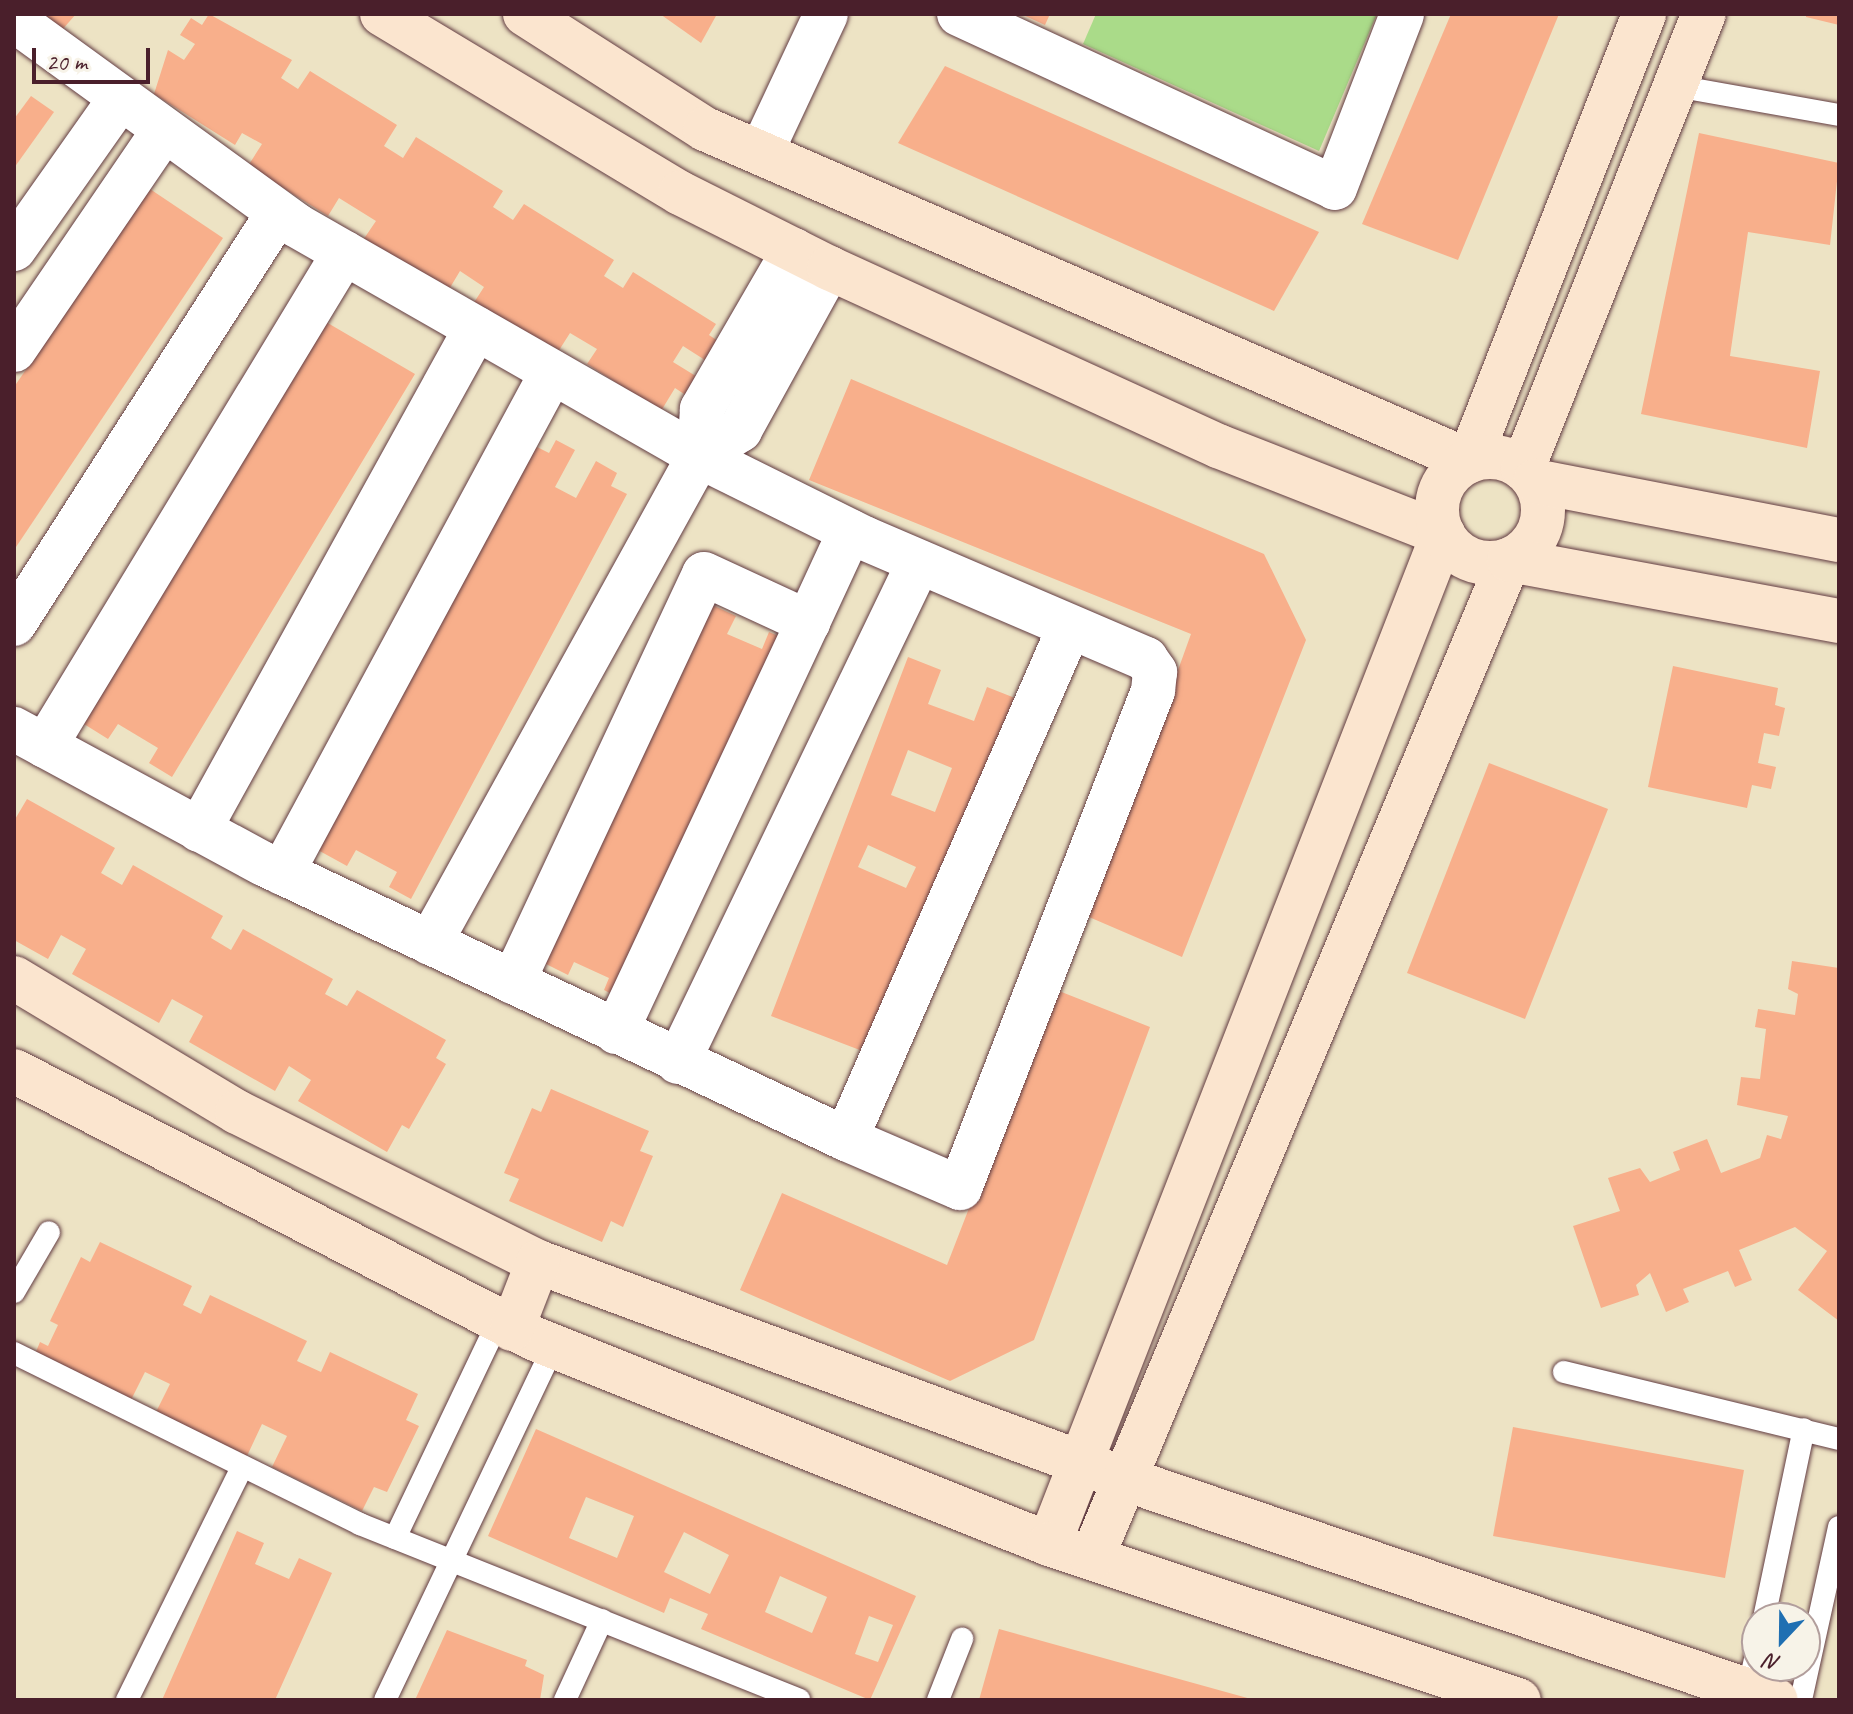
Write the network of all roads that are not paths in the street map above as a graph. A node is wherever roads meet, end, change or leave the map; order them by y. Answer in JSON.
{"nodes":[{"id":1,"x":382,"y":14,"type":"edge"},
{"id":2,"x":525,"y":14,"type":"edge"},
{"id":3,"x":826,"y":14,"type":"edge"},
{"id":4,"x":959,"y":14,"type":"edge"},
{"id":5,"x":1402,"y":14,"type":"edge"},
{"id":6,"x":1644,"y":14,"type":"edge"},
{"id":7,"x":1704,"y":14,"type":"edge"},
{"id":8,"x":14,"y":20,"type":"edge"},
{"id":9,"x":1676,"y":86,"type":"junction"},
{"id":10,"x":120,"y":99,"type":"junction"},
{"id":11,"x":1839,"y":115,"type":"edge"},
{"id":12,"x":164,"y":130,"type":"junction"},
{"id":13,"x":761,"y":153,"type":"junction"},
{"id":14,"x":278,"y":212,"type":"junction"},
{"id":15,"x":14,"y":249,"type":"edge"},
{"id":16,"x":344,"y":253,"type":"junction"},
{"id":17,"x":811,"y":259,"type":"junction"},
{"id":18,"x":476,"y":328,"type":"junction"},
{"id":19,"x":14,"y":350,"type":"edge"},
{"id":20,"x":552,"y":372,"type":"junction"},
{"id":21,"x":699,"y":456,"type":"junction"},
{"id":22,"x":1469,"y":461,"type":"junction"},
{"id":23,"x":1529,"y":474,"type":"junction"},
{"id":24,"x":850,"y":531,"type":"junction"},
{"id":25,"x":1443,"y":534,"type":"junction"},
{"id":26,"x":1839,"y":540,"type":"edge"},
{"id":27,"x":1509,"y":560,"type":"junction"},
{"id":28,"x":919,"y":562,"type":"junction"},
{"id":29,"x":1839,"y":621,"type":"edge"},
{"id":30,"x":808,"y":622,"type":"junction"},
{"id":31,"x":14,"y":624,"type":"edge"},
{"id":32,"x":1069,"y":628,"type":"junction"},
{"id":33,"x":30,"y":737,"type":"edge"},
{"id":34,"x":199,"y":830,"type":"junction"},
{"id":35,"x":282,"y":873,"type":"junction"},
{"id":36,"x":430,"y":943,"type":"junction"},
{"id":37,"x":14,"y":978,"type":"edge"},
{"id":38,"x":513,"y":982,"type":"junction"},
{"id":39,"x":616,"y":1032,"type":"junction"},
{"id":40,"x":678,"y":1062,"type":"junction"},
{"id":41,"x":14,"y":1071,"type":"edge"},
{"id":42,"x":846,"y":1139,"type":"junction"},
{"id":43,"x":49,"y":1232,"type":"dead end"},
{"id":44,"x":538,"y":1262,"type":"junction"},
{"id":45,"x":14,"y":1292,"type":"edge"},
{"id":46,"x":505,"y":1326,"type":"junction"},
{"id":47,"x":553,"y":1347,"type":"junction"},
{"id":48,"x":14,"y":1353,"type":"edge"},
{"id":49,"x":1564,"y":1372,"type":"dead end"},
{"id":50,"x":1804,"y":1429,"type":"junction"},
{"id":51,"x":1839,"y":1439,"type":"edge"},
{"id":52,"x":1081,"y":1463,"type":"junction"},
{"id":53,"x":241,"y":1469,"type":"junction"},
{"id":54,"x":1125,"y":1479,"type":"junction"},
{"id":55,"x":1839,"y":1527,"type":"edge"},
{"id":56,"x":395,"y":1538,"type":"junction"},
{"id":57,"x":1049,"y":1544,"type":"junction"},
{"id":58,"x":1092,"y":1558,"type":"junction"},
{"id":59,"x":451,"y":1560,"type":"junction"},
{"id":60,"x":1767,"y":1602,"type":"edge"},
{"id":61,"x":602,"y":1620,"type":"junction"},
{"id":62,"x":962,"y":1639,"type":"dead end"},
{"id":63,"x":1741,"y":1674,"type":"edge"},
{"id":64,"x":127,"y":1700,"type":"edge"},
{"id":65,"x":385,"y":1700,"type":"edge"},
{"id":66,"x":565,"y":1700,"type":"edge"},
{"id":67,"x":799,"y":1700,"type":"edge"},
{"id":68,"x":938,"y":1700,"type":"edge"},
{"id":69,"x":1519,"y":1700,"type":"edge"},
{"id":70,"x":1801,"y":1700,"type":"edge"}],
"edges":[{"from":1,"to":17,"type":"street"},
{"from":2,"to":13,"type":"street"},
{"from":3,"to":13,"type":"street"},
{"from":4,"to":5,"type":"street"},
{"from":6,"to":22,"type":"street"},
{"from":7,"to":9,"type":"street"},
{"from":8,"to":10,"type":"street"},
{"from":9,"to":11,"type":"lane"},
{"from":9,"to":23,"type":"street"},
{"from":10,"to":12,"type":"street"},
{"from":10,"to":15,"type":"street"},
{"from":12,"to":14,"type":"street"},
{"from":12,"to":19,"type":"street"},
{"from":13,"to":22,"type":"street"},
{"from":14,"to":16,"type":"street"},
{"from":14,"to":31,"type":"street"},
{"from":16,"to":18,"type":"street"},
{"from":16,"to":33,"type":"street"},
{"from":17,"to":21,"type":"street"},
{"from":17,"to":25,"type":"street"},
{"from":18,"to":20,"type":"street"},
{"from":18,"to":34,"type":"street"},
{"from":20,"to":21,"type":"street"},
{"from":20,"to":35,"type":"street"},
{"from":21,"to":24,"type":"street"},
{"from":21,"to":36,"type":"street"},
{"from":22,"to":23,"type":"street"},
{"from":22,"to":25,"type":"street"},
{"from":23,"to":26,"type":"street"},
{"from":23,"to":27,"type":"street"},
{"from":24,"to":28,"type":"street"},
{"from":24,"to":30,"type":"street"},
{"from":25,"to":27,"type":"street"},
{"from":25,"to":52,"type":"street"},
{"from":27,"to":29,"type":"street"},
{"from":27,"to":54,"type":"street"},
{"from":28,"to":32,"type":"street"},
{"from":28,"to":40,"type":"street"},
{"from":30,"to":38,"type":"street"},
{"from":30,"to":39,"type":"street"},
{"from":32,"to":42,"type":"street"},
{"from":32,"to":42,"type":"street"},
{"from":33,"to":34,"type":"street"},
{"from":34,"to":35,"type":"street"},
{"from":35,"to":36,"type":"street"},
{"from":36,"to":38,"type":"street"},
{"from":37,"to":44,"type":"street"},
{"from":38,"to":39,"type":"street"},
{"from":39,"to":40,"type":"street"},
{"from":40,"to":42,"type":"street"},
{"from":41,"to":46,"type":"street"},
{"from":43,"to":45,"type":"lane"},
{"from":44,"to":46,"type":"street"},
{"from":44,"to":52,"type":"street"},
{"from":46,"to":47,"type":"street"},
{"from":46,"to":56,"type":"lane"},
{"from":47,"to":57,"type":"street"},
{"from":47,"to":59,"type":"lane"},
{"from":48,"to":53,"type":"lane"},
{"from":49,"to":50,"type":"lane"},
{"from":50,"to":51,"type":"lane"},
{"from":50,"to":60,"type":"lane"},
{"from":52,"to":54,"type":"street"},
{"from":52,"to":57,"type":"street"},
{"from":53,"to":56,"type":"lane"},
{"from":53,"to":64,"type":"lane"},
{"from":54,"to":58,"type":"street"},
{"from":54,"to":63,"type":"street"},
{"from":55,"to":70,"type":"lane"},
{"from":56,"to":59,"type":"lane"},
{"from":57,"to":58,"type":"street"},
{"from":58,"to":69,"type":"street"},
{"from":59,"to":61,"type":"lane"},
{"from":59,"to":65,"type":"lane"},
{"from":61,"to":66,"type":"lane"},
{"from":61,"to":67,"type":"lane"},
{"from":62,"to":68,"type":"lane"}]}
